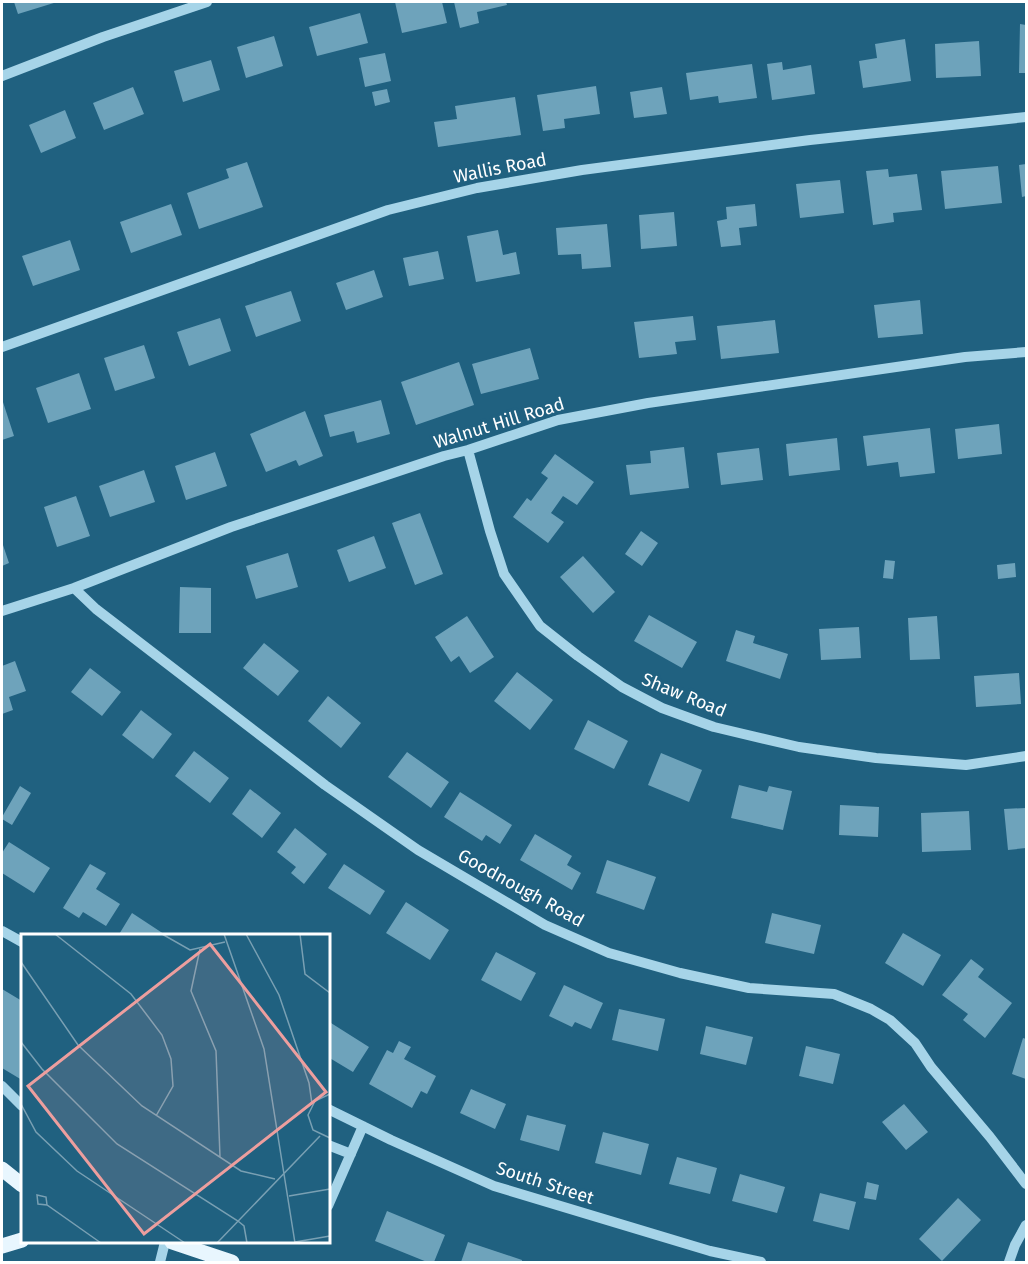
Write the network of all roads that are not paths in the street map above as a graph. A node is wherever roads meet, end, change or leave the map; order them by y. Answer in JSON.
{"nodes":[{"id":1,"x":207,"y":2,"type":"edge"},
{"id":2,"x":2,"y":76,"type":"edge"},
{"id":3,"x":1026,"y":117,"type":"edge"},
{"id":4,"x":2,"y":347,"type":"edge"},
{"id":5,"x":1026,"y":352,"type":"edge"},
{"id":6,"x":468,"y":450,"type":"junction"},
{"id":7,"x":74,"y":588,"type":"junction"},
{"id":8,"x":2,"y":611,"type":"edge"},
{"id":9,"x":1026,"y":756,"type":"edge"},
{"id":10,"x":2,"y":931,"type":"edge"},
{"id":11,"x":21,"y":941,"type":"edge"},
{"id":12,"x":2,"y":1086,"type":"edge"},
{"id":13,"x":21,"y":1105,"type":"edge"},
{"id":14,"x":330,"y":1110,"type":"edge"},
{"id":15,"x":363,"y":1126,"type":"junction"},
{"id":16,"x":330,"y":1146,"type":"edge"},
{"id":17,"x":351,"y":1154,"type":"junction"},
{"id":18,"x":2,"y":1169,"type":"edge"},
{"id":19,"x":21,"y":1184,"type":"edge"},
{"id":20,"x":1026,"y":1184,"type":"edge"},
{"id":21,"x":330,"y":1201,"type":"edge"},
{"id":22,"x":1026,"y":1225,"type":"edge"},
{"id":23,"x":21,"y":1240,"type":"edge"},
{"id":24,"x":165,"y":1243,"type":"edge"},
{"id":25,"x":175,"y":1243,"type":"edge"},
{"id":26,"x":2,"y":1246,"type":"edge"},
{"id":27,"x":160,"y":1263,"type":"edge"},
{"id":28,"x":232,"y":1263,"type":"edge"},
{"id":29,"x":761,"y":1263,"type":"edge"},
{"id":30,"x":1009,"y":1263,"type":"edge"}],
"edges":[{"from":1,"to":2,"type":"street"},
{"from":3,"to":4,"type":"street","name":"Wallis Road"},
{"from":5,"to":6,"type":"street","name":"Walnut Hill Road"},
{"from":6,"to":7,"type":"street","name":"Walnut Hill Road"},
{"from":6,"to":9,"type":"street","name":"Shaw Road"},
{"from":7,"to":8,"type":"street","name":"Walnut Hill Road"},
{"from":7,"to":20,"type":"street","name":"Goodnough Road"},
{"from":10,"to":11,"type":"street"},
{"from":12,"to":13,"type":"street"},
{"from":14,"to":15,"type":"street","name":"South Street"},
{"from":15,"to":17,"type":"street"},
{"from":15,"to":29,"type":"street","name":"South Street"},
{"from":16,"to":17,"type":"street"},
{"from":17,"to":21,"type":"street"},
{"from":18,"to":19,"type":"main road"},
{"from":22,"to":30,"type":"street"},
{"from":23,"to":26,"type":"main road"},
{"from":24,"to":27,"type":"street"},
{"from":25,"to":28,"type":"main road"}]}
